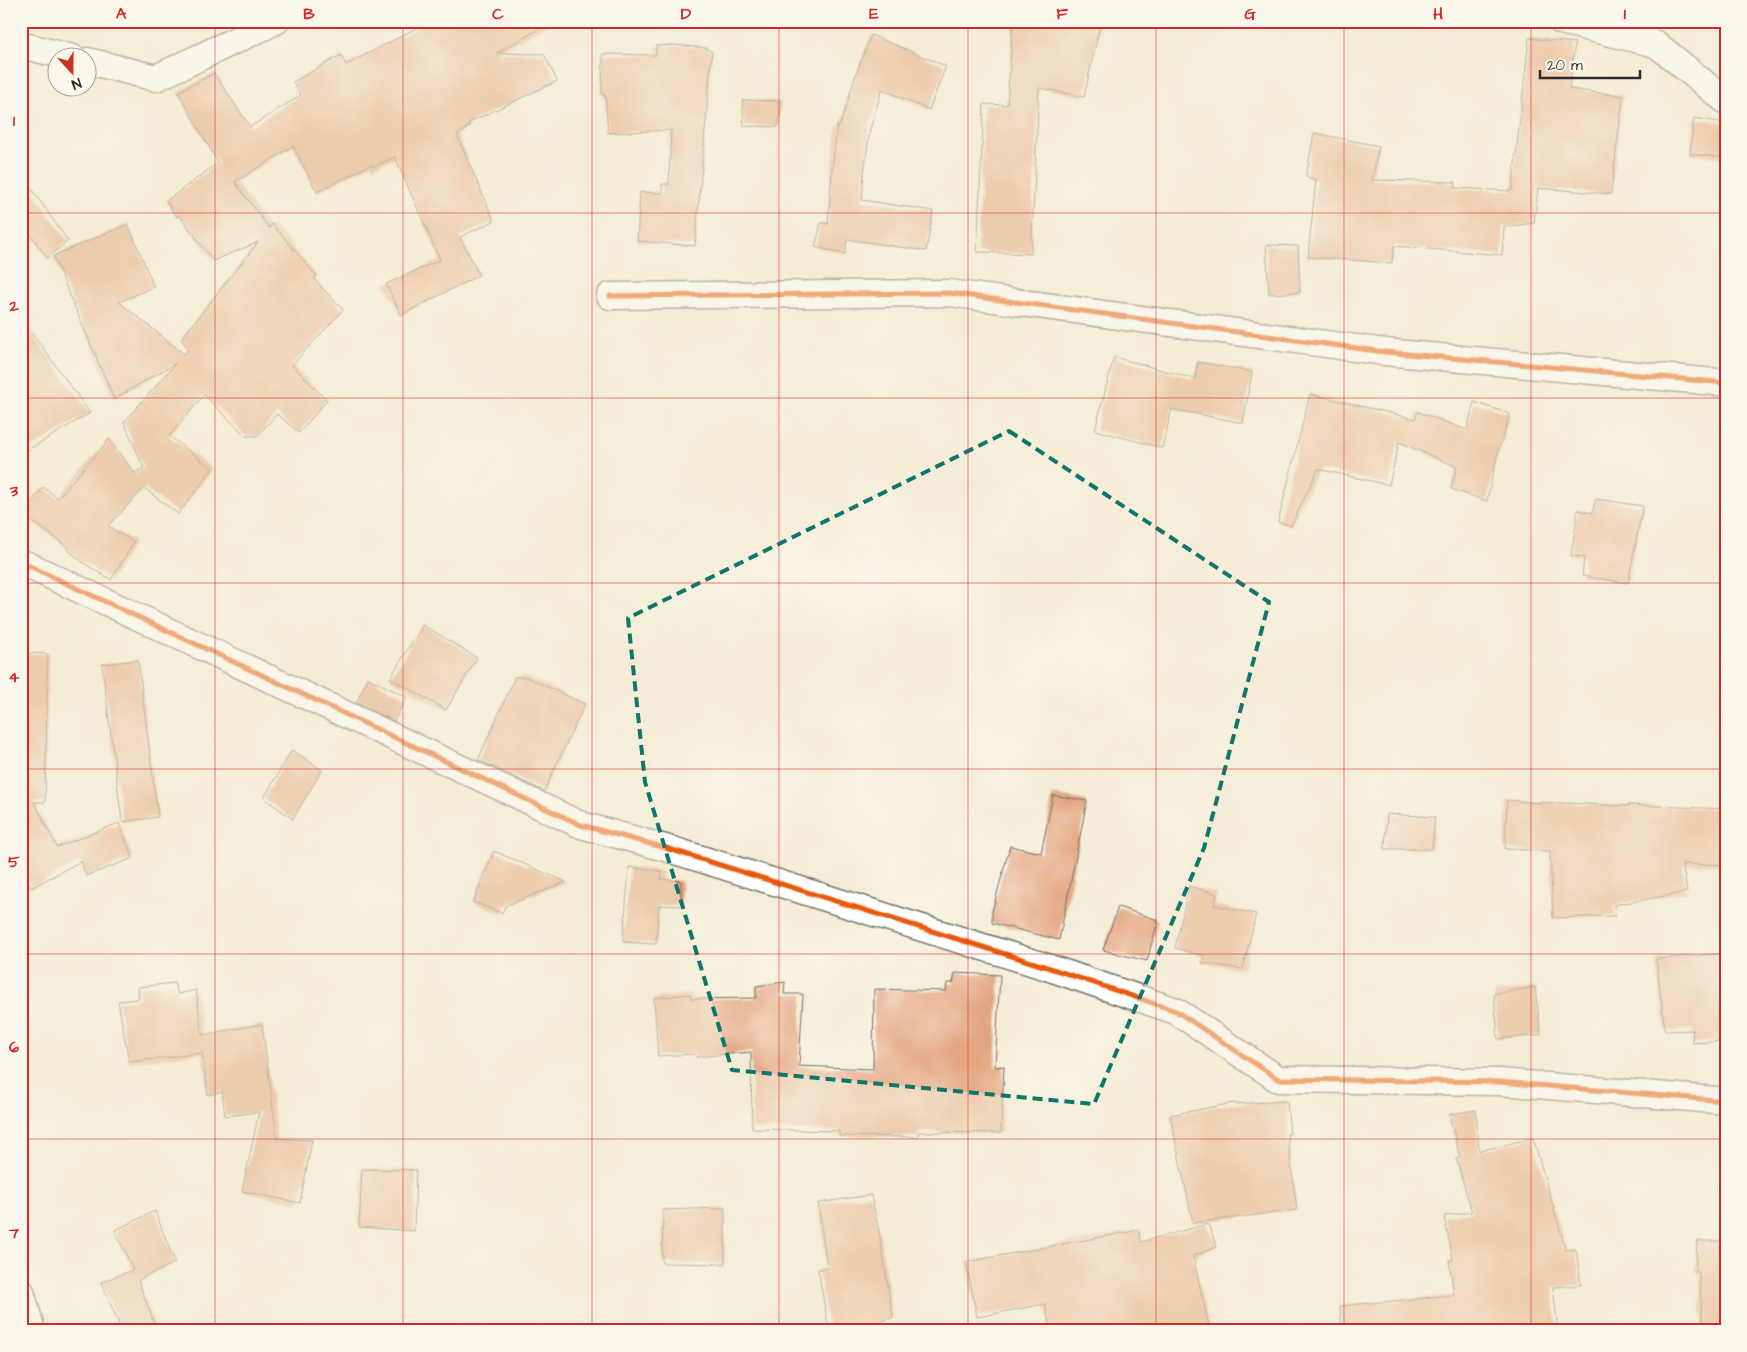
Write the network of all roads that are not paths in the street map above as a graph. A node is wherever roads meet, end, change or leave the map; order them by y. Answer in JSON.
{"nodes":[{"id":1,"x":276,"y":21,"type":"edge"},
{"id":2,"x":1561,"y":21,"type":"edge"},
{"id":3,"x":21,"y":45,"type":"edge"},
{"id":4,"x":48,"y":52,"type":"edge"},
{"id":5,"x":98,"y":64,"type":"edge"},
{"id":6,"x":1715,"y":82,"type":"edge"},
{"id":7,"x":1726,"y":101,"type":"edge"},
{"id":8,"x":610,"y":296,"type":"dead end"},
{"id":9,"x":1726,"y":383,"type":"edge"},
{"id":10,"x":21,"y":562,"type":"edge"},
{"id":11,"x":1726,"y":1101,"type":"edge"},
{"id":12,"x":21,"y":1292,"type":"edge"},
{"id":13,"x":32,"y":1331,"type":"edge"}],
"edges":[{"from":1,"to":5,"type":"street"},
{"from":2,"to":6,"type":"street"},
{"from":3,"to":4,"type":"street"},
{"from":6,"to":7,"type":"street"},
{"from":8,"to":9,"type":"street"},
{"from":10,"to":11,"type":"street"},
{"from":12,"to":13,"type":"street"}]}
